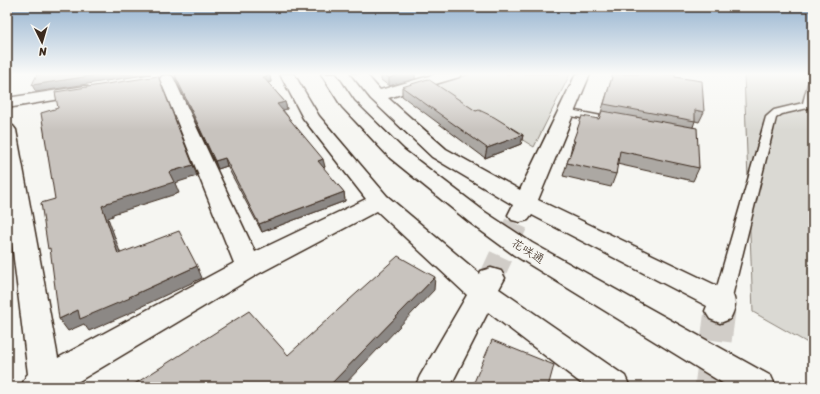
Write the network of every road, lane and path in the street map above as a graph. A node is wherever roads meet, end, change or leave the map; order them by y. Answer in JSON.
{"nodes":[{"id":1,"x":76,"y":92,"type":"edge"},
{"id":2,"x":173,"y":92,"type":"edge"},
{"id":3,"x":297,"y":92,"type":"edge"},
{"id":4,"x":340,"y":92,"type":"edge"},
{"id":5,"x":374,"y":92,"type":"edge"},
{"id":6,"x":390,"y":92,"type":"edge"},
{"id":7,"x":574,"y":92,"type":"edge"},
{"id":8,"x":811,"y":92,"type":"edge"},
{"id":9,"x":377,"y":96,"type":"junction"},
{"id":10,"x":7,"y":103,"type":"edge"},
{"id":11,"x":565,"y":112,"type":"junction"},
{"id":12,"x":628,"y":124,"type":"edge"},
{"id":13,"x":7,"y":130,"type":"edge"},
{"id":14,"x":379,"y":201,"type":"junction"},
{"id":15,"x":522,"y":208,"type":"junction"},
{"id":16,"x":248,"y":267,"type":"junction"},
{"id":17,"x":487,"y":286,"type":"junction"},
{"id":18,"x":721,"y":306,"type":"joint"},
{"id":19,"x":42,"y":385,"type":"edge"},
{"id":20,"x":432,"y":387,"type":"edge"},
{"id":21,"x":613,"y":387,"type":"edge"},
{"id":22,"x":759,"y":387,"type":"edge"}],
"edges":[{"from":1,"to":10,"type":"street"},
{"from":2,"to":16,"type":"street"},
{"from":3,"to":14,"type":"street"},
{"from":4,"to":22,"type":"street","name":"花咲通"},
{"from":5,"to":9,"type":"street"},
{"from":6,"to":9,"type":"street"},
{"from":7,"to":11,"type":"street"},
{"from":8,"to":18,"type":"lane"},
{"from":9,"to":15,"type":"street"},
{"from":11,"to":12,"type":"lane"},
{"from":11,"to":15,"type":"street"},
{"from":13,"to":19,"type":"street"},
{"from":14,"to":16,"type":"street"},
{"from":14,"to":17,"type":"street"},
{"from":15,"to":18,"type":"street"},
{"from":16,"to":19,"type":"street"},
{"from":17,"to":20,"type":"street"},
{"from":17,"to":21,"type":"street"}]}
